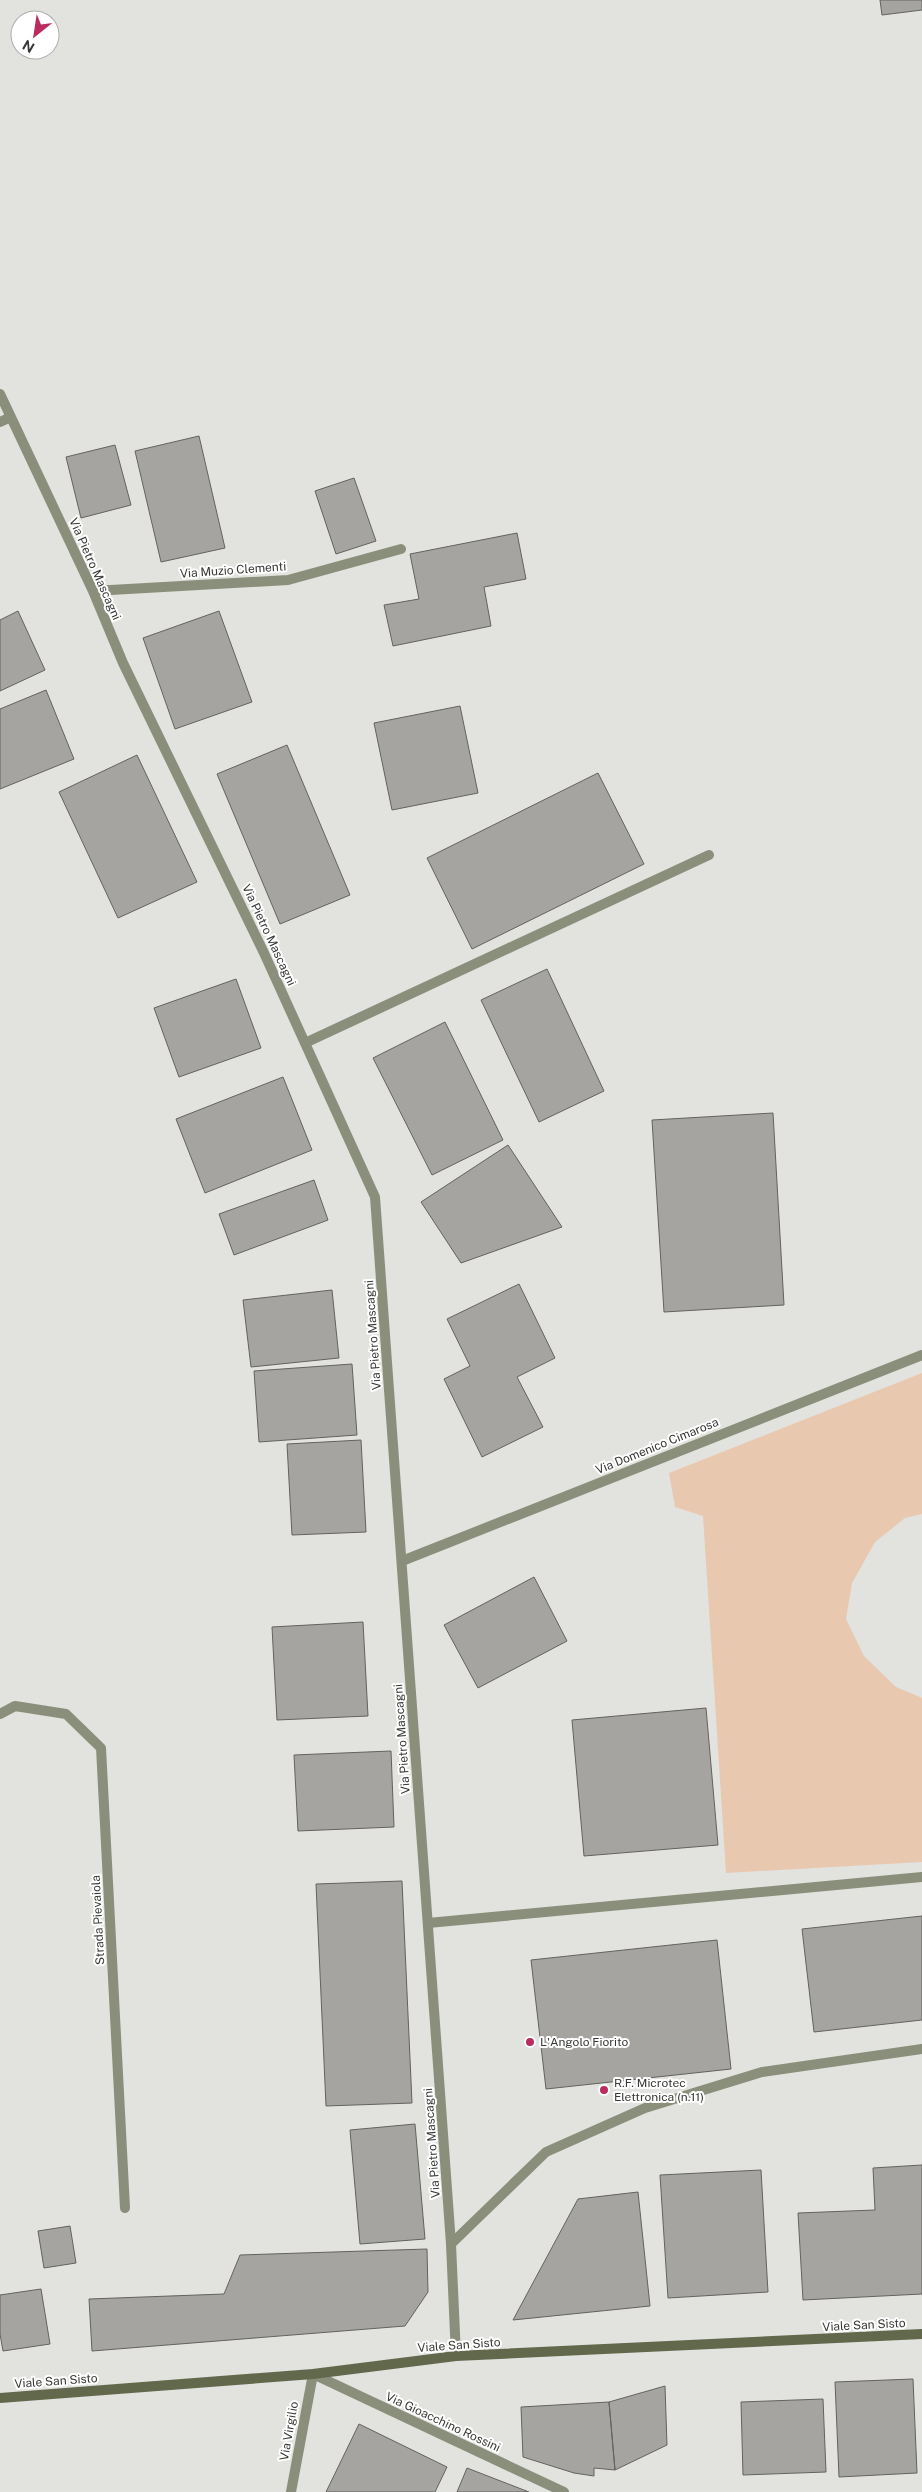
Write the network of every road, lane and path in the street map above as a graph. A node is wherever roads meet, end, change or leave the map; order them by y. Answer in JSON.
{"nodes":[{"id":1,"x":0,"y":394,"type":"edge"},
{"id":2,"x":11,"y":417,"type":"junction"},
{"id":3,"x":0,"y":422,"type":"edge"},
{"id":4,"x":401,"y":549,"type":"dead end"},
{"id":5,"x":93,"y":591,"type":"junction"},
{"id":6,"x":709,"y":855,"type":"dead end"},
{"id":7,"x":305,"y":1043,"type":"junction"},
{"id":8,"x":922,"y":1355,"type":"edge"},
{"id":9,"x":402,"y":1561,"type":"junction"},
{"id":10,"x":0,"y":1714,"type":"edge"},
{"id":11,"x":922,"y":1877,"type":"edge"},
{"id":12,"x":428,"y":1923,"type":"junction"},
{"id":13,"x":922,"y":2049,"type":"edge"},
{"id":14,"x":125,"y":2208,"type":"dead end"},
{"id":15,"x":451,"y":2244,"type":"junction"},
{"id":16,"x":922,"y":2334,"type":"edge"},
{"id":17,"x":456,"y":2356,"type":"junction"},
{"id":18,"x":313,"y":2374,"type":"junction"},
{"id":19,"x":0,"y":2398,"type":"edge"},
{"id":20,"x":291,"y":2492,"type":"edge"},
{"id":21,"x":564,"y":2492,"type":"edge"}],
"edges":[{"from":1,"to":2,"type":"street","name":"Via Pietro Mascagni"},
{"from":2,"to":3,"type":"street"},
{"from":2,"to":5,"type":"street","name":"Via Pietro Mascagni"},
{"from":4,"to":5,"type":"street","name":"Via Muzio Clementi"},
{"from":5,"to":7,"type":"street","name":"Via Pietro Mascagni"},
{"from":6,"to":7,"type":"street"},
{"from":7,"to":9,"type":"street","name":"Via Pietro Mascagni"},
{"from":8,"to":9,"type":"street","name":"Via Domenico Cimarosa"},
{"from":9,"to":12,"type":"street","name":"Via Pietro Mascagni"},
{"from":10,"to":14,"type":"street","name":"Strada Pievaiola"},
{"from":11,"to":12,"type":"street"},
{"from":12,"to":15,"type":"street","name":"Via Pietro Mascagni"},
{"from":13,"to":15,"type":"street"},
{"from":15,"to":17,"type":"street","name":"Via Pietro Mascagni"},
{"from":16,"to":17,"type":"street","name":"Viale San Sisto"},
{"from":17,"to":18,"type":"street","name":"Viale San Sisto"},
{"from":18,"to":19,"type":"street","name":"Viale San Sisto"},
{"from":18,"to":20,"type":"street","name":"Via Virgilio"},
{"from":18,"to":21,"type":"street","name":"Via Gioacchino Rossini"}]}
